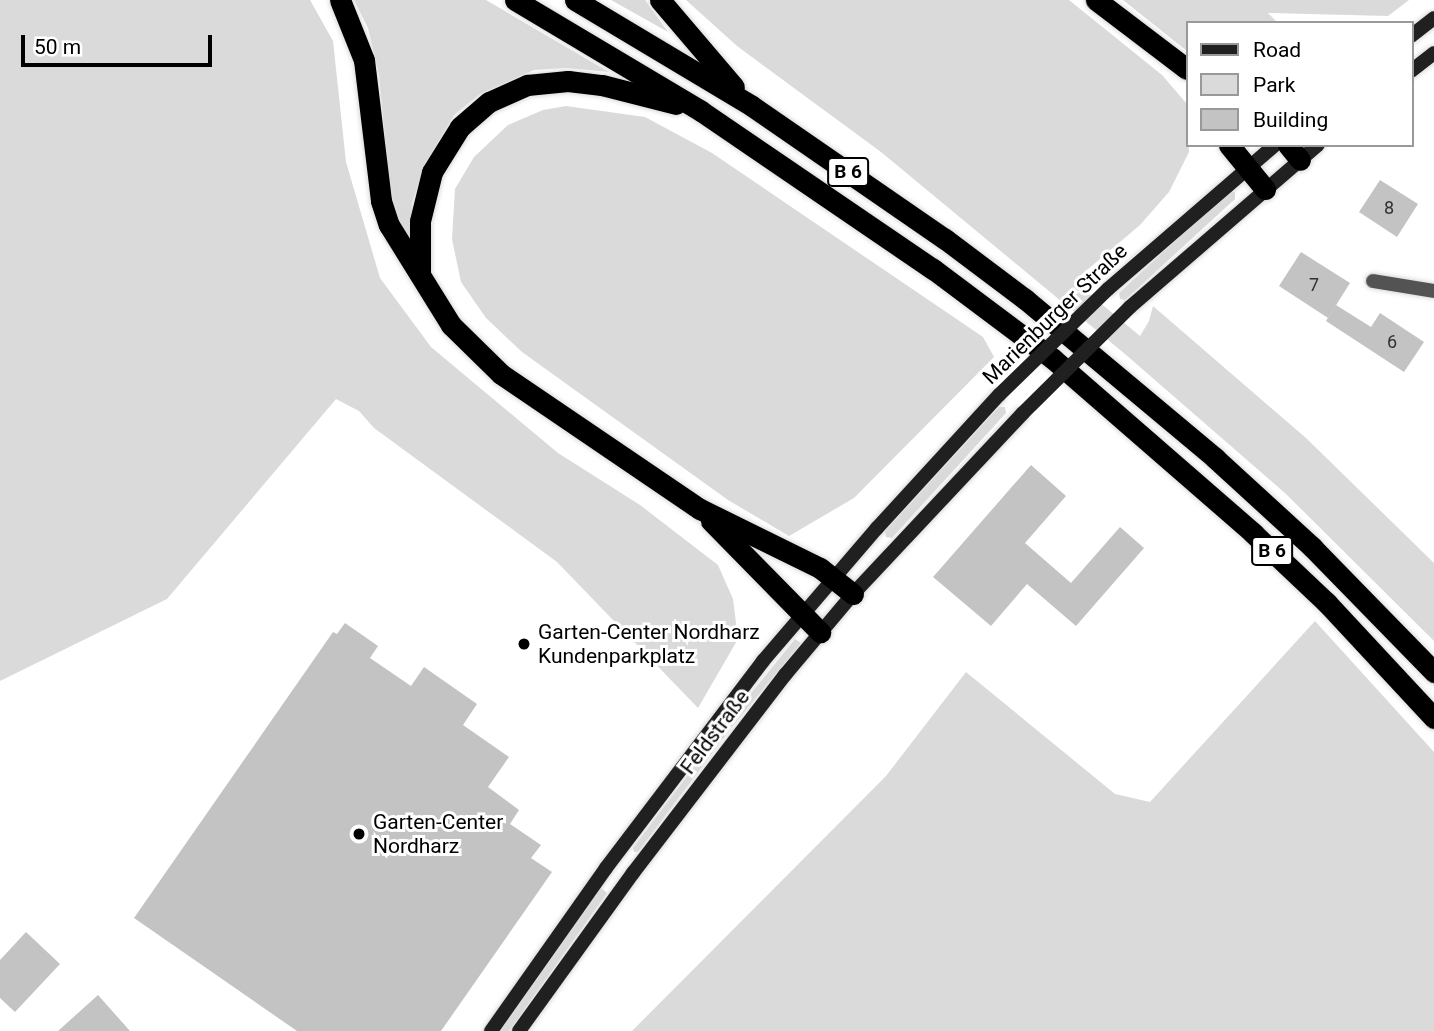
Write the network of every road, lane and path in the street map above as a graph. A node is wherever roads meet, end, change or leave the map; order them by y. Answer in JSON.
{"nodes":[{"id":1,"x":340,"y":0,"type":"edge"},
{"id":2,"x":515,"y":0,"type":"edge"},
{"id":3,"x":575,"y":0,"type":"edge"},
{"id":4,"x":660,"y":0,"type":"edge"},
{"id":5,"x":1096,"y":0,"type":"edge"},
{"id":6,"x":1434,"y":18,"type":"edge"},
{"id":7,"x":1413,"y":34,"type":"edge"},
{"id":8,"x":1434,"y":53,"type":"edge"},
{"id":9,"x":1179,"y":64,"type":"edge"},
{"id":10,"x":1413,"y":69,"type":"edge"},
{"id":11,"x":1186,"y":81,"type":"edge"},
{"id":12,"x":752,"y":106,"type":"junction"},
{"id":13,"x":701,"y":111,"type":"junction"},
{"id":14,"x":1230,"y":147,"type":"edge"},
{"id":15,"x":1273,"y":147,"type":"edge"},
{"id":16,"x":1311,"y":147,"type":"edge"},
{"id":17,"x":1294,"y":152,"type":"edge"},
{"id":18,"x":1246,"y":169,"type":"junction"},
{"id":19,"x":1265,"y":189,"type":"junction"},
{"id":20,"x":420,"y":275,"type":"junction"},
{"id":21,"x":1373,"y":281,"type":"dead end"},
{"id":22,"x":1434,"y":291,"type":"edge"},
{"id":23,"x":700,"y":509,"type":"junction"},
{"id":24,"x":877,"y":528,"type":"joint"},
{"id":25,"x":834,"y":578,"type":"junction"},
{"id":26,"x":853,"y":594,"type":"junction"},
{"id":27,"x":801,"y":616,"type":"junction"},
{"id":28,"x":820,"y":632,"type":"junction"},
{"id":29,"x":1434,"y":672,"type":"edge"},
{"id":30,"x":1434,"y":718,"type":"edge"},
{"id":31,"x":491,"y":1031,"type":"edge"},
{"id":32,"x":519,"y":1031,"type":"edge"}],
"edges":[{"from":1,"to":20,"type":"highway"},
{"from":2,"to":13,"type":"highway","number":"B 6"},
{"from":3,"to":12,"type":"highway","number":"B 6"},
{"from":4,"to":12,"type":"highway"},
{"from":5,"to":9,"type":"highway"},
{"from":6,"to":7,"type":"street"},
{"from":8,"to":10,"type":"street"},
{"from":9,"to":11,"type":"highway"},
{"from":12,"to":29,"type":"highway","number":"B 6"},
{"from":13,"to":20,"type":"highway"},
{"from":13,"to":30,"type":"highway","number":"B 6"},
{"from":14,"to":18,"type":"highway"},
{"from":15,"to":18,"type":"street","name":"Marienburger Straße"},
{"from":16,"to":17,"type":"street"},
{"from":17,"to":19,"type":"street"},
{"from":18,"to":19,"type":"highway"},
{"from":18,"to":24,"type":"street","name":"Marienburger Straße","bridge":true},
{"from":19,"to":26,"type":"street","name":"Feldstraße","bridge":true},
{"from":20,"to":23,"type":"highway"},
{"from":21,"to":22,"type":"street"},
{"from":23,"to":25,"type":"highway"},
{"from":23,"to":27,"type":"highway"},
{"from":24,"to":25,"type":"street","name":"Feldstraße"},
{"from":25,"to":26,"type":"highway"},
{"from":25,"to":27,"type":"street","name":"Feldstraße"},
{"from":26,"to":28,"type":"street","name":"Feldstraße"},
{"from":27,"to":28,"type":"highway"},
{"from":27,"to":31,"type":"street","name":"Feldstraße"},
{"from":28,"to":32,"type":"street","name":"Feldstraße"}]}
